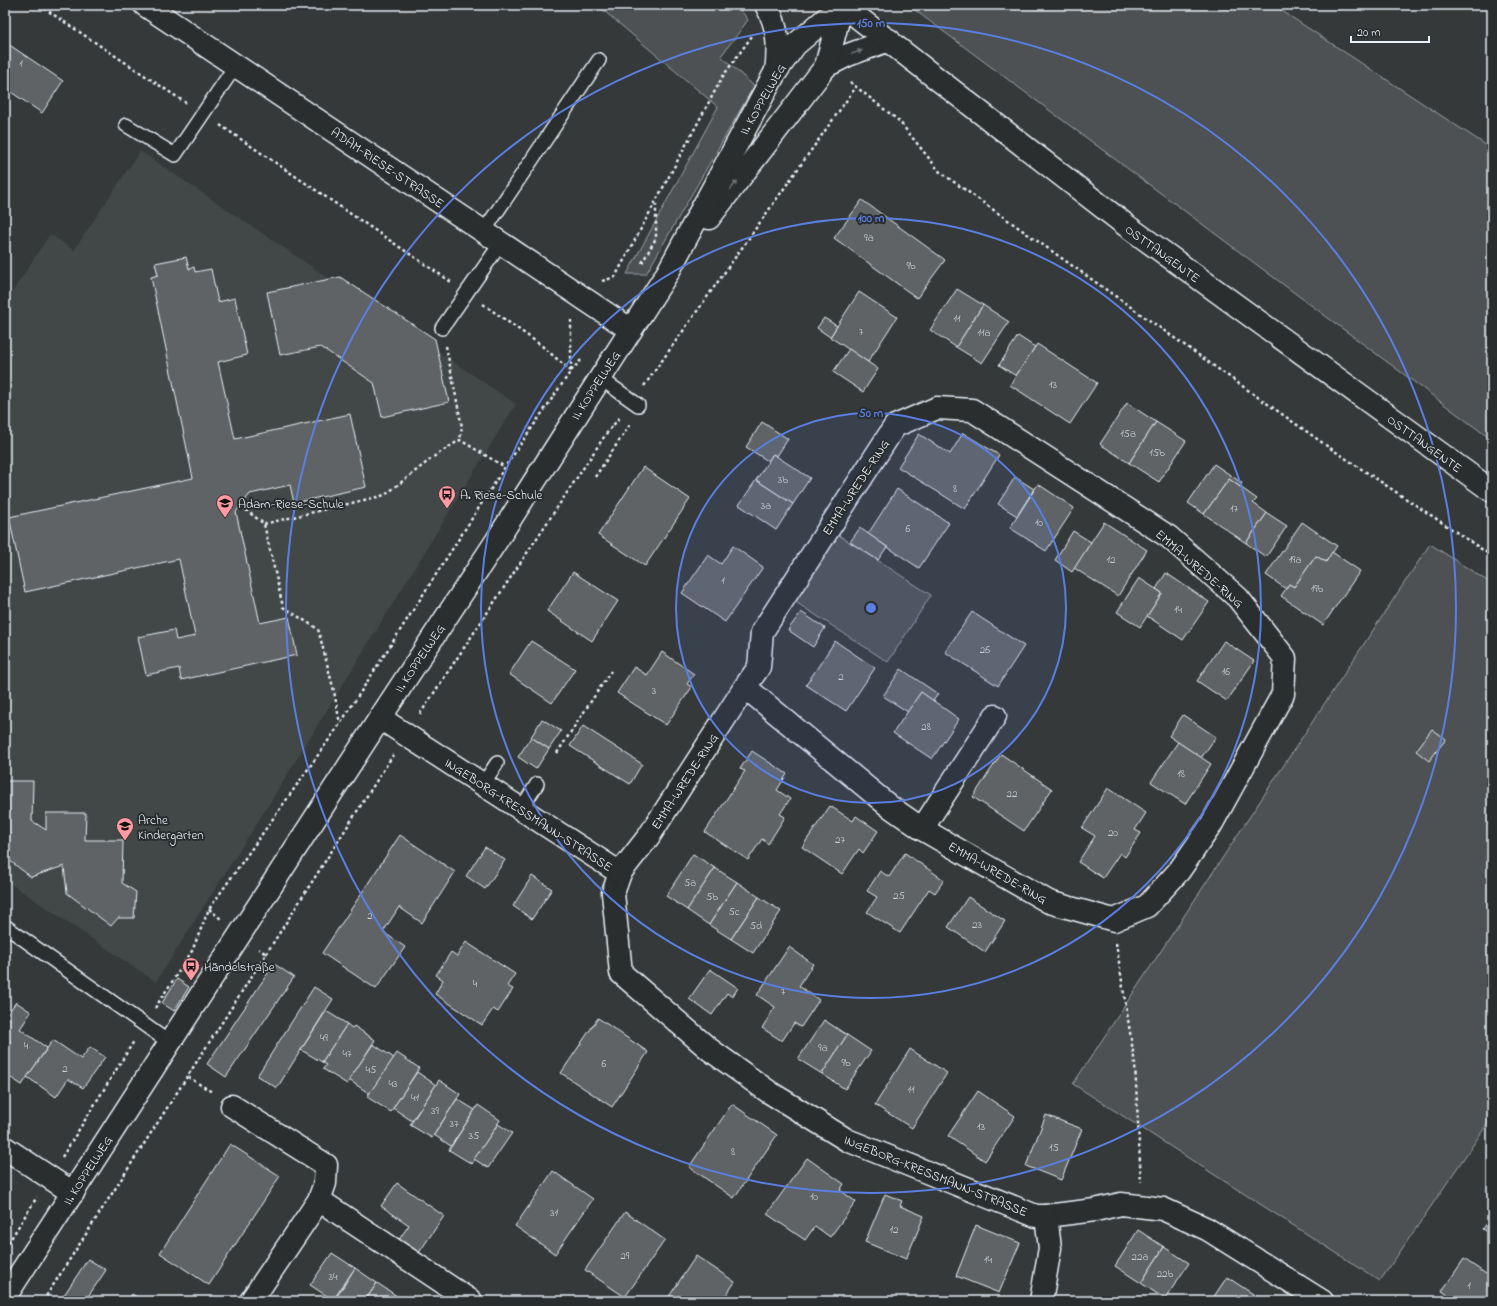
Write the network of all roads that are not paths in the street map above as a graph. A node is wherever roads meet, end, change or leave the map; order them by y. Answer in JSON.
{"nodes":[{"id":1,"x":145,"y":5,"type":"edge"},
{"id":2,"x":766,"y":5,"type":"edge"},
{"id":3,"x":842,"y":5,"type":"edge"},
{"id":4,"x":889,"y":40,"type":"junction"},
{"id":5,"x":599,"y":60,"type":"dead end"},
{"id":6,"x":236,"y":65,"type":"junction"},
{"id":7,"x":826,"y":66,"type":"junction"},
{"id":8,"x":775,"y":73,"type":"junction"},
{"id":9,"x":126,"y":124,"type":"dead end"},
{"id":10,"x":493,"y":237,"type":"junction"},
{"id":11,"x":668,"y":272,"type":"junction"},
{"id":12,"x":442,"y":328,"type":"road end"},
{"id":13,"x":631,"y":330,"type":"junction"},
{"id":14,"x":595,"y":385,"type":"junction"},
{"id":15,"x":636,"y":403,"type":"road end"},
{"id":16,"x":1492,"y":491,"type":"edge"},
{"id":17,"x":745,"y":687,"type":"junction"},
{"id":18,"x":995,"y":716,"type":"dead end"},
{"id":19,"x":380,"y":718,"type":"junction"},
{"id":20,"x":497,"y":763,"type":"dead end"},
{"id":21,"x":483,"y":784,"type":"junction"},
{"id":22,"x":538,"y":784,"type":"dead end"},
{"id":23,"x":521,"y":809,"type":"junction"},
{"id":24,"x":922,"y":829,"type":"junction"},
{"id":25,"x":620,"y":873,"type":"junction"},
{"id":26,"x":5,"y":926,"type":"edge"},
{"id":27,"x":170,"y":1043,"type":"junction"},
{"id":28,"x":232,"y":1106,"type":"road end"},
{"id":29,"x":5,"y":1148,"type":"edge"},
{"id":30,"x":72,"y":1193,"type":"junction"},
{"id":31,"x":319,"y":1200,"type":"junction"},
{"id":32,"x":1046,"y":1216,"type":"junction"},
{"id":33,"x":5,"y":1297,"type":"edge"},
{"id":34,"x":251,"y":1301,"type":"edge"},
{"id":35,"x":471,"y":1301,"type":"edge"},
{"id":36,"x":1041,"y":1301,"type":"edge"},
{"id":37,"x":1322,"y":1301,"type":"edge"}],
"edges":[{"from":1,"to":6,"type":"street","name":"ADAM-RIESE-STRASSE"},
{"from":2,"to":8,"type":"street"},
{"from":3,"to":4,"type":"street","name":"OSTTANGENTE"},
{"from":3,"to":7,"type":"street","name":"II. KOPPELWEG"},
{"from":3,"to":8,"type":"street","name":"II. KOPPELWEG"},
{"from":7,"to":4,"type":"street","name":"II. KOPPELWEG","one_way":true},
{"from":4,"to":16,"type":"street","name":"OSTTANGENTE"},
{"from":5,"to":10,"type":"lane"},
{"from":6,"to":9,"type":"lane"},
{"from":6,"to":10,"type":"street","name":"ADAM-RIESE-STRASSE"},
{"from":11,"to":7,"type":"street","name":"II. KOPPELWEG","one_way":true},
{"from":8,"to":11,"type":"street","name":"II. KOPPELWEG"},
{"from":10,"to":12,"type":"lane"},
{"from":10,"to":13,"type":"street","name":"ADAM-RIESE-STRASSE"},
{"from":11,"to":13,"type":"street","name":"II. KOPPELWEG"},
{"from":13,"to":14,"type":"street","name":"II. KOPPELWEG"},
{"from":14,"to":15,"type":"lane"},
{"from":14,"to":19,"type":"street","name":"II. KOPPELWEG"},
{"from":17,"to":24,"type":"street","name":"EMMA-WREDE-RING"},
{"from":17,"to":24,"type":"street","name":"EMMA-WREDE-RING"},
{"from":17,"to":25,"type":"street","name":"EMMA-WREDE-RING"},
{"from":18,"to":24,"type":"street"},
{"from":19,"to":21,"type":"street","name":"INGEBORG-KRESSMANN-STRASSE"},
{"from":19,"to":27,"type":"street","name":"II. KOPPELWEG"},
{"from":20,"to":21,"type":"lane"},
{"from":21,"to":23,"type":"street","name":"INGEBORG-KRESSMANN-STRASSE"},
{"from":22,"to":23,"type":"lane"},
{"from":23,"to":25,"type":"street","name":"INGEBORG-KRESSMANN-STRASSE"},
{"from":25,"to":32,"type":"street","name":"INGEBORG-KRESSMANN-STRASSE"},
{"from":26,"to":27,"type":"lane"},
{"from":27,"to":30,"type":"street","name":"II. KOPPELWEG"},
{"from":28,"to":31,"type":"street"},
{"from":29,"to":30,"type":"street"},
{"from":30,"to":33,"type":"street","name":"II. KOPPELWEG"},
{"from":31,"to":34,"type":"street"},
{"from":31,"to":35,"type":"street"},
{"from":32,"to":36,"type":"street","name":"INGEBORG-KRESSMANN-STRASSE"},
{"from":32,"to":37,"type":"street","name":"INGEBORG-KRESSMANN-STRASSE"}]}
